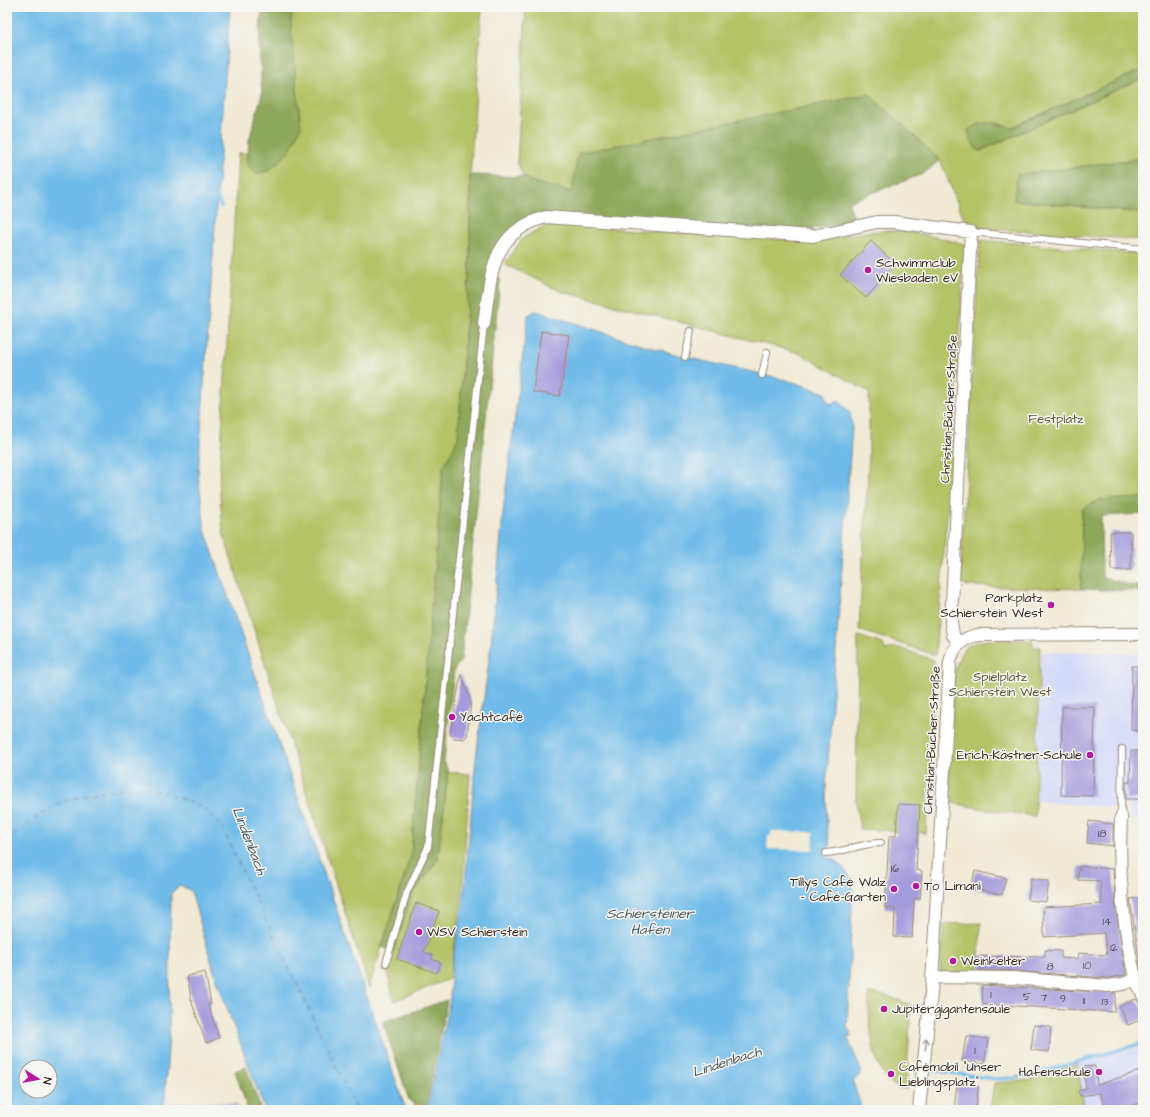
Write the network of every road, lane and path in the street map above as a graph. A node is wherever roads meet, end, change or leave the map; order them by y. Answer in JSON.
{"nodes":[{"id":1,"x":971,"y":232,"type":"junction"},
{"id":2,"x":1143,"y":250,"type":"edge"},
{"id":3,"x":484,"y":324,"type":"joint"},
{"id":4,"x":691,"y":331,"type":"dead end"},
{"id":5,"x":767,"y":352,"type":"dead end"},
{"id":6,"x":686,"y":357,"type":"dead end"},
{"id":7,"x":762,"y":375,"type":"dead end"},
{"id":8,"x":1143,"y":634,"type":"edge"},
{"id":9,"x":959,"y":644,"type":"junction"},
{"id":10,"x":1122,"y":749,"type":"dead end"},
{"id":11,"x":1121,"y":818,"type":"joint"},
{"id":12,"x":881,"y":843,"type":"dead end"},
{"id":13,"x":826,"y":853,"type":"dead end"},
{"id":14,"x":386,"y":963,"type":"dead end"},
{"id":15,"x":936,"y":977,"type":"junction"},
{"id":16,"x":1139,"y":978,"type":"edge"},
{"id":17,"x":1143,"y":995,"type":"edge"},
{"id":18,"x":919,"y":1110,"type":"edge"}],
"edges":[{"from":1,"to":2,"type":"lane"},
{"from":1,"to":3,"type":"street"},
{"from":1,"to":9,"type":"street","name":"Christian-Bücher-Straße"},
{"from":3,"to":14,"type":"lane"},
{"from":4,"to":6,"type":"lane"},
{"from":5,"to":7,"type":"lane"},
{"from":8,"to":9,"type":"street"},
{"from":9,"to":15,"type":"street","name":"Christian-Bücher-Straße"},
{"from":10,"to":11,"type":"lane"},
{"from":11,"to":16,"type":"street"},
{"from":12,"to":13,"type":"lane"},
{"from":15,"to":16,"type":"street"},
{"from":18,"to":15,"type":"street","name":"Christian-Bücher-Straße","one_way":true},
{"from":16,"to":17,"type":"street"}]}
